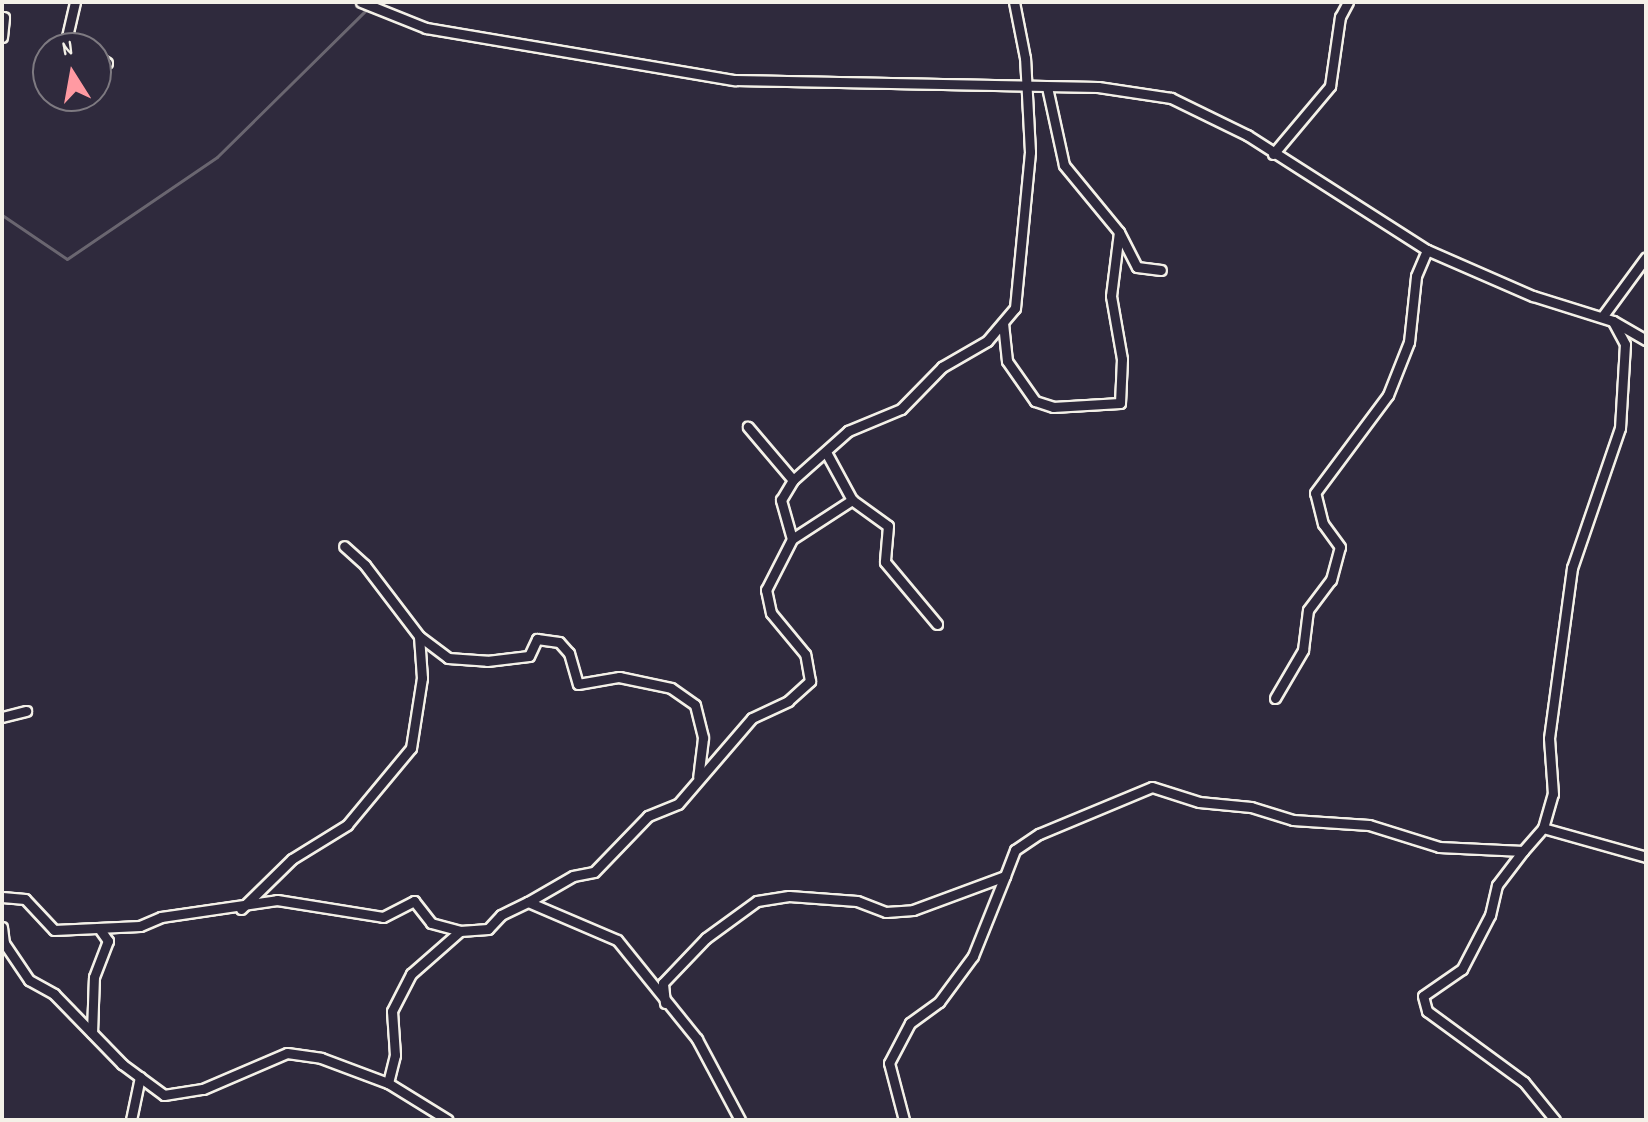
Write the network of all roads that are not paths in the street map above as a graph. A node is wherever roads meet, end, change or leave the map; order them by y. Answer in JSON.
{"nodes":[{"id":1,"x":75,"y":2,"type":"edge"},
{"id":2,"x":361,"y":2,"type":"edge"},
{"id":3,"x":1014,"y":2,"type":"edge"},
{"id":4,"x":1348,"y":2,"type":"edge"},
{"id":5,"x":4,"y":17,"type":"dead end"},
{"id":6,"x":68,"y":32,"type":"edge"},
{"id":7,"x":2,"y":37,"type":"edge"},
{"id":8,"x":1024,"y":87,"type":"junction"},
{"id":9,"x":1047,"y":87,"type":"junction"},
{"id":10,"x":1273,"y":154,"type":"junction"},
{"id":11,"x":1119,"y":232,"type":"junction"},
{"id":12,"x":1427,"y":250,"type":"junction"},
{"id":13,"x":1646,"y":257,"type":"edge"},
{"id":14,"x":1161,"y":270,"type":"dead end"},
{"id":15,"x":1602,"y":317,"type":"junction"},
{"id":16,"x":1613,"y":321,"type":"junction"},
{"id":17,"x":1003,"y":322,"type":"junction"},
{"id":18,"x":1646,"y":340,"type":"edge"},
{"id":19,"x":748,"y":427,"type":"dead end"},
{"id":20,"x":827,"y":454,"type":"junction"},
{"id":21,"x":793,"y":480,"type":"junction"},
{"id":22,"x":852,"y":500,"type":"junction"},
{"id":23,"x":792,"y":539,"type":"junction"},
{"id":24,"x":344,"y":546,"type":"dead end"},
{"id":25,"x":937,"y":624,"type":"dead end"},
{"id":26,"x":419,"y":636,"type":"junction"},
{"id":27,"x":1275,"y":698,"type":"dead end"},
{"id":28,"x":26,"y":711,"type":"dead end"},
{"id":29,"x":2,"y":717,"type":"edge"},
{"id":30,"x":698,"y":777,"type":"junction"},
{"id":31,"x":1543,"y":828,"type":"junction"},
{"id":32,"x":1523,"y":851,"type":"junction"},
{"id":33,"x":1646,"y":857,"type":"edge"},
{"id":34,"x":1005,"y":876,"type":"junction"},
{"id":35,"x":2,"y":897,"type":"edge"},
{"id":36,"x":528,"y":902,"type":"junction"},
{"id":37,"x":241,"y":909,"type":"junction"},
{"id":38,"x":2,"y":927,"type":"edge"},
{"id":39,"x":99,"y":928,"type":"junction"},
{"id":40,"x":460,"y":931,"type":"junction"},
{"id":41,"x":665,"y":1003,"type":"junction"},
{"id":42,"x":92,"y":1033,"type":"junction"},
{"id":43,"x":140,"y":1077,"type":"junction"},
{"id":44,"x":388,"y":1083,"type":"junction"},
{"id":45,"x":736,"y":1117,"type":"edge"},
{"id":46,"x":131,"y":1120,"type":"edge"},
{"id":47,"x":448,"y":1120,"type":"edge"},
{"id":48,"x":904,"y":1120,"type":"edge"},
{"id":49,"x":1555,"y":1120,"type":"edge"}],
"edges":[{"from":1,"to":6,"type":"street"},
{"from":2,"to":8,"type":"street"},
{"from":3,"to":8,"type":"street"},
{"from":4,"to":10,"type":"street"},
{"from":5,"to":7,"type":"street"},
{"from":8,"to":9,"type":"street"},
{"from":8,"to":17,"type":"street"},
{"from":9,"to":10,"type":"street"},
{"from":9,"to":11,"type":"street"},
{"from":10,"to":12,"type":"street"},
{"from":11,"to":14,"type":"street"},
{"from":11,"to":17,"type":"street"},
{"from":12,"to":15,"type":"street"},
{"from":12,"to":27,"type":"street"},
{"from":13,"to":15,"type":"street"},
{"from":15,"to":16,"type":"street"},
{"from":16,"to":18,"type":"street"},
{"from":16,"to":31,"type":"street"},
{"from":17,"to":20,"type":"street"},
{"from":19,"to":21,"type":"street"},
{"from":20,"to":21,"type":"street"},
{"from":20,"to":22,"type":"street"},
{"from":21,"to":23,"type":"street"},
{"from":22,"to":23,"type":"street"},
{"from":22,"to":25,"type":"street"},
{"from":23,"to":30,"type":"street"},
{"from":24,"to":26,"type":"street"},
{"from":26,"to":30,"type":"street"},
{"from":26,"to":37,"type":"street"},
{"from":28,"to":29,"type":"street"},
{"from":30,"to":36,"type":"street"},
{"from":31,"to":32,"type":"street"},
{"from":31,"to":33,"type":"street"},
{"from":32,"to":34,"type":"street"},
{"from":32,"to":49,"type":"street"},
{"from":34,"to":41,"type":"street"},
{"from":34,"to":48,"type":"street"},
{"from":35,"to":39,"type":"street"},
{"from":36,"to":40,"type":"street"},
{"from":36,"to":41,"type":"street"},
{"from":37,"to":39,"type":"street"},
{"from":37,"to":40,"type":"street"},
{"from":38,"to":42,"type":"street"},
{"from":39,"to":42,"type":"street"},
{"from":40,"to":44,"type":"street"},
{"from":41,"to":45,"type":"street"},
{"from":42,"to":43,"type":"street"},
{"from":43,"to":44,"type":"street"},
{"from":43,"to":46,"type":"street"},
{"from":44,"to":47,"type":"street"}]}
